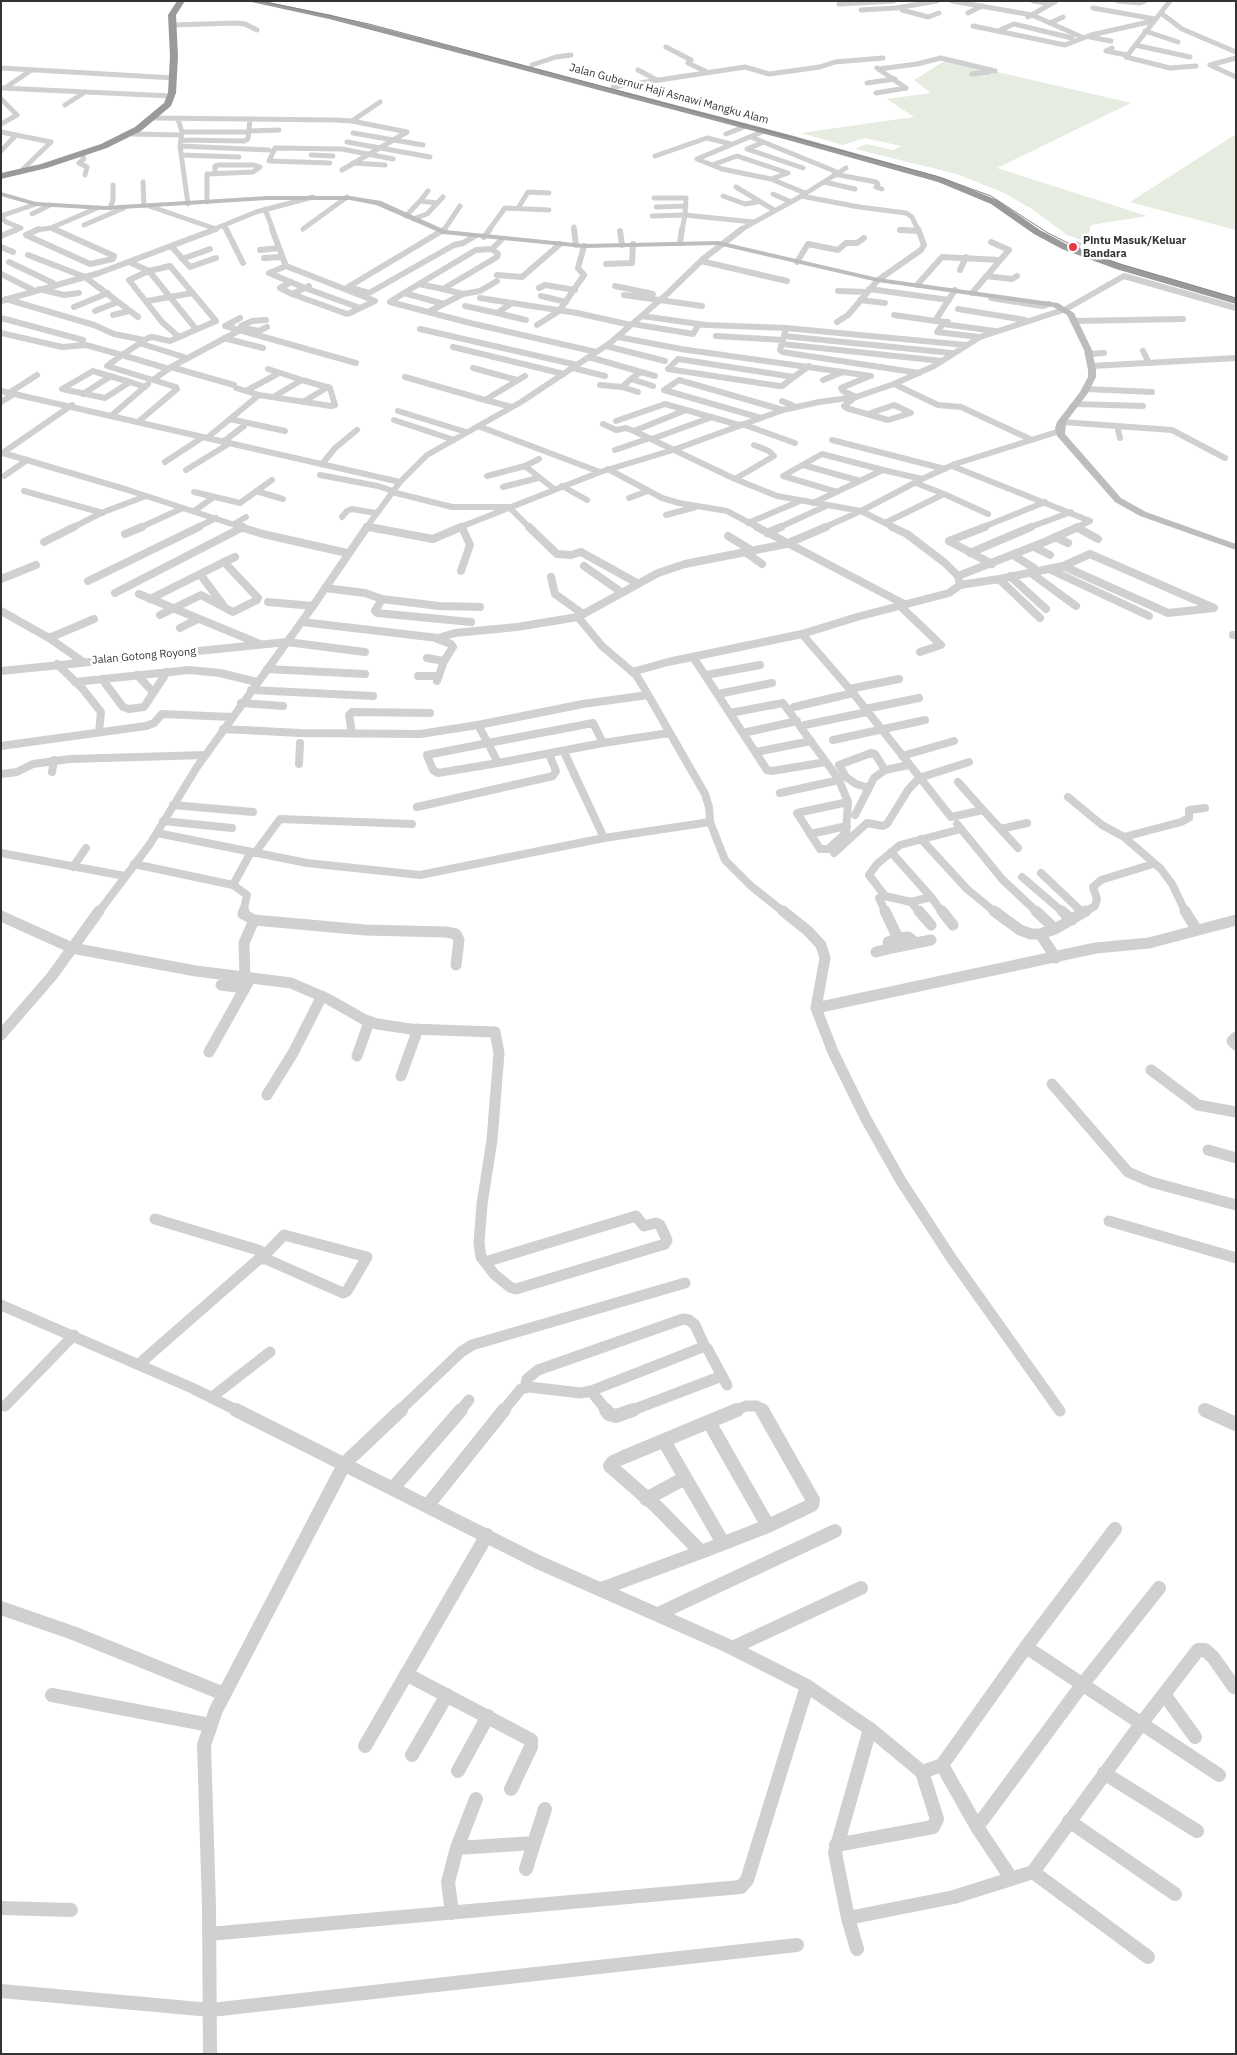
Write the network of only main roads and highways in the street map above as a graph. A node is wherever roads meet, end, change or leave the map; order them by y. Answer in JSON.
{"nodes":[{"id":1,"x":181,"y":1,"type":"edge"},
{"id":2,"x":190,"y":1,"type":"edge"},
{"id":3,"x":251,"y":1,"type":"edge"},
{"id":4,"x":268,"y":1,"type":"edge"},
{"id":5,"x":174,"y":19,"type":"junction"},
{"id":6,"x":836,"y":148,"type":"junction"},
{"id":7,"x":1,"y":176,"type":"edge"},
{"id":8,"x":1073,"y":247,"type":"junction"},
{"id":9,"x":1236,"y":295,"type":"edge"},
{"id":10,"x":1236,"y":300,"type":"edge"}],
"edges":[{"from":1,"to":5,"type":"highway"},
{"from":2,"to":5,"type":"highway"},
{"from":3,"to":6,"type":"highway","name":"Jalan Gubernur Haji Asnawi Mangku Alam"},
{"from":4,"to":6,"type":"highway","name":"Jalan Gubernur Haji Asnawi Mangku Alam"},
{"from":5,"to":7,"type":"highway"},
{"from":6,"to":8,"type":"highway","name":"Jalan Gubernur Haji Asnawi Mangku Alam"},
{"from":8,"to":9,"type":"highway"},
{"from":8,"to":10,"type":"highway"}]}
